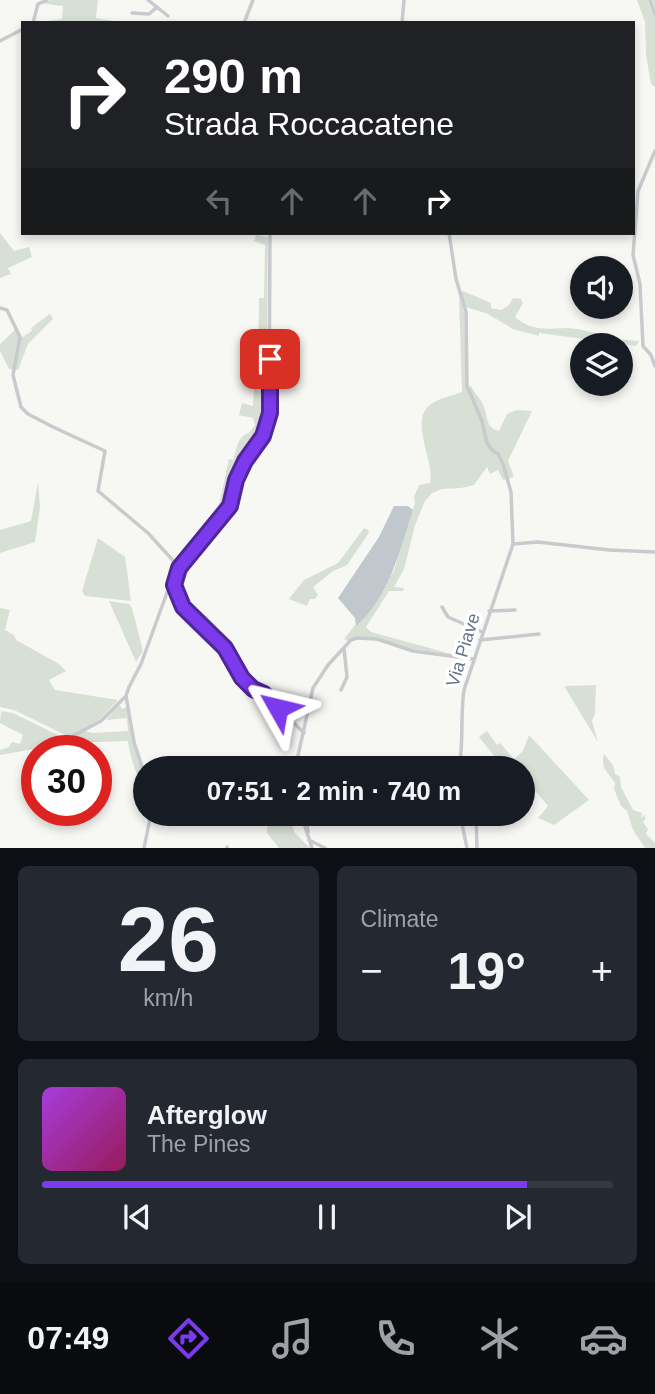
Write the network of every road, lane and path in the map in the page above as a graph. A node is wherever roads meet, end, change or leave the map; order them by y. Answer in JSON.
{"nodes":[{"id":1,"x":47,"y":0,"type":"edge"},
{"id":2,"x":148,"y":0,"type":"edge"},
{"id":3,"x":253,"y":0,"type":"edge"},
{"id":4,"x":404,"y":0,"type":"edge"},
{"id":5,"x":157,"y":7,"type":"junction"},
{"id":6,"x":132,"y":13,"type":"dead end"},
{"id":7,"x":168,"y":16,"type":"dead end"},
{"id":8,"x":34,"y":21,"type":"edge"},
{"id":9,"x":245,"y":21,"type":"edge"},
{"id":10,"x":401,"y":21,"type":"edge"},
{"id":11,"x":21,"y":30,"type":"edge"},
{"id":12,"x":0,"y":41,"type":"edge"},
{"id":13,"x":655,"y":151,"type":"edge"},
{"id":14,"x":635,"y":217,"type":"edge"},
{"id":15,"x":270,"y":235,"type":"edge"},
{"id":16,"x":450,"y":235,"type":"edge"},
{"id":17,"x":634,"y":235,"type":"edge"},
{"id":18,"x":0,"y":308,"type":"edge"},
{"id":19,"x":655,"y":366,"type":"edge"},
{"id":20,"x":513,"y":544,"type":"junction"},
{"id":21,"x":655,"y":552,"type":"edge"},
{"id":22,"x":179,"y":568,"type":"junction"},
{"id":23,"x":442,"y":607,"type":"dead end"},
{"id":24,"x":514,"y":610,"type":"dead end"},
{"id":25,"x":489,"y":611,"type":"junction"},
{"id":26,"x":482,"y":632,"type":"junction"},
{"id":27,"x":539,"y":634,"type":"dead end"},
{"id":28,"x":480,"y":640,"type":"junction"},
{"id":29,"x":345,"y":646,"type":"junction"},
{"id":30,"x":473,"y":659,"type":"junction"},
{"id":31,"x":341,"y":690,"type":"dead end"},
{"id":32,"x":126,"y":696,"type":"junction"},
{"id":33,"x":304,"y":733,"type":"junction"},
{"id":34,"x":74,"y":735,"type":"edge"},
{"id":35,"x":139,"y":756,"type":"edge"},
{"id":36,"x":298,"y":756,"type":"edge"},
{"id":37,"x":461,"y":756,"type":"edge"},
{"id":38,"x":149,"y":826,"type":"edge"},
{"id":39,"x":306,"y":826,"type":"edge"},
{"id":40,"x":462,"y":826,"type":"edge"},
{"id":41,"x":476,"y":826,"type":"edge"},
{"id":42,"x":308,"y":837,"type":"junction"},
{"id":43,"x":144,"y":848,"type":"edge"},
{"id":44,"x":312,"y":848,"type":"edge"},
{"id":45,"x":325,"y":848,"type":"edge"},
{"id":46,"x":467,"y":848,"type":"edge"},
{"id":47,"x":477,"y":848,"type":"edge"}],
"edges":[{"from":1,"to":8,"type":"street"},
{"from":2,"to":5,"type":"street"},
{"from":3,"to":9,"type":"street"},
{"from":4,"to":10,"type":"street"},
{"from":5,"to":6,"type":"street"},
{"from":5,"to":7,"type":"street"},
{"from":11,"to":12,"type":"street"},
{"from":13,"to":14,"type":"street"},
{"from":15,"to":22,"type":"street"},
{"from":16,"to":20,"type":"street"},
{"from":17,"to":19,"type":"street"},
{"from":18,"to":22,"type":"street"},
{"from":20,"to":21,"type":"street"},
{"from":20,"to":25,"type":"street","name":"Via Piave"},
{"from":22,"to":32,"type":"street"},
{"from":22,"to":33,"type":"street"},
{"from":23,"to":26,"type":"street"},
{"from":24,"to":25,"type":"street"},
{"from":25,"to":26,"type":"street","name":"Via Piave"},
{"from":26,"to":28,"type":"street","name":"Via Piave"},
{"from":27,"to":28,"type":"street"},
{"from":28,"to":30,"type":"street","name":"Via Piave"},
{"from":29,"to":30,"type":"street"},
{"from":29,"to":31,"type":"street"},
{"from":29,"to":33,"type":"street"},
{"from":30,"to":37,"type":"street","name":"Via Piave"},
{"from":32,"to":34,"type":"street"},
{"from":32,"to":35,"type":"street"},
{"from":33,"to":36,"type":"street"},
{"from":38,"to":43,"type":"street"},
{"from":39,"to":42,"type":"street"},
{"from":40,"to":46,"type":"street"},
{"from":41,"to":47,"type":"street"},
{"from":42,"to":44,"type":"street"},
{"from":42,"to":45,"type":"street"}]}
